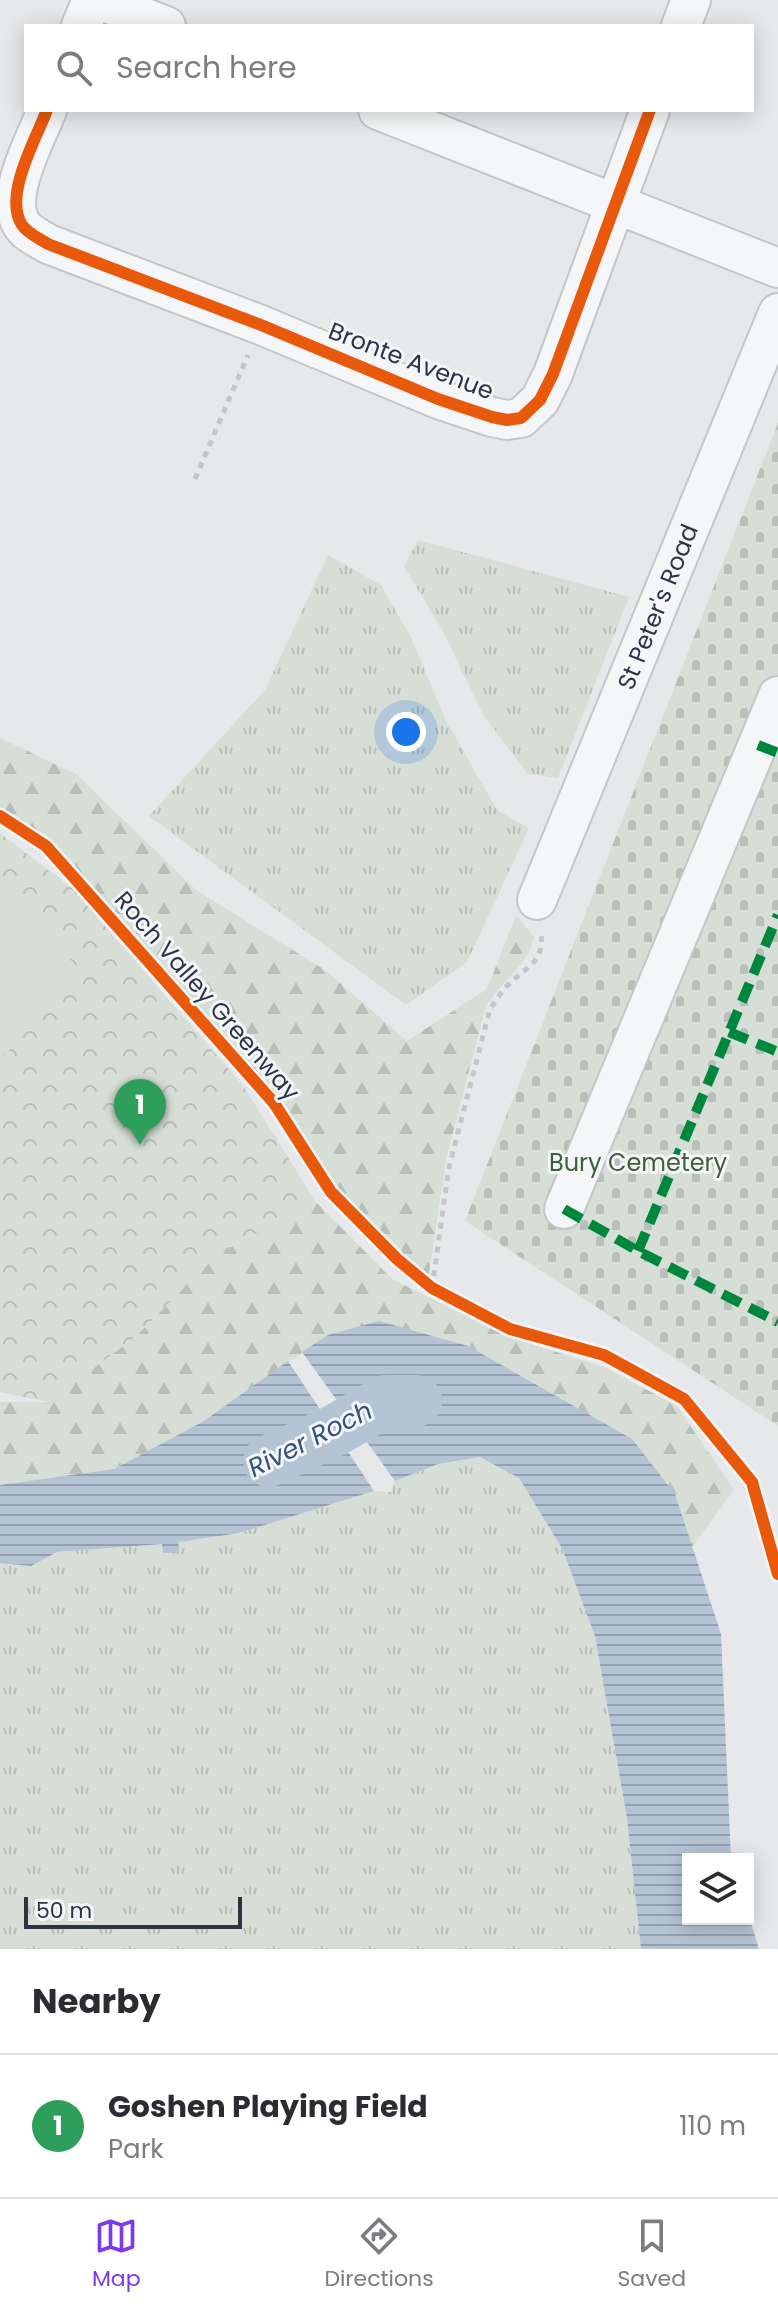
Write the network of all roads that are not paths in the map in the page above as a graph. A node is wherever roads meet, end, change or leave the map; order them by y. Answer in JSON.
{"nodes":[{"id":1,"x":92,"y":0,"type":"edge"},
{"id":2,"x":100,"y":0,"type":"edge"},
{"id":3,"x":691,"y":0,"type":"edge"},
{"id":4,"x":82,"y":24,"type":"edge"},
{"id":5,"x":161,"y":24,"type":"edge"},
{"id":6,"x":682,"y":24,"type":"edge"},
{"id":7,"x":46,"y":112,"type":"edge"},
{"id":8,"x":383,"y":112,"type":"edge"},
{"id":9,"x":649,"y":112,"type":"edge"},
{"id":10,"x":614,"y":203,"type":"junction"},
{"id":11,"x":778,"y":268,"type":"edge"},
{"id":12,"x":778,"y":313,"type":"edge"},
{"id":13,"x":778,"y":696,"type":"edge"},
{"id":14,"x":537,"y":900,"type":"road end"},
{"id":15,"x":564,"y":1209,"type":"dead end"}],
"edges":[{"from":1,"to":4,"type":"street"},
{"from":2,"to":5,"type":"street"},
{"from":3,"to":6,"type":"street"},
{"from":7,"to":10,"type":"street","name":"Bronte Avenue"},
{"from":8,"to":10,"type":"street"},
{"from":9,"to":10,"type":"street","name":"Bronte Avenue"},
{"from":10,"to":11,"type":"street"},
{"from":12,"to":14,"type":"street","name":"St Peter's Road"},
{"from":13,"to":15,"type":"street"}]}
